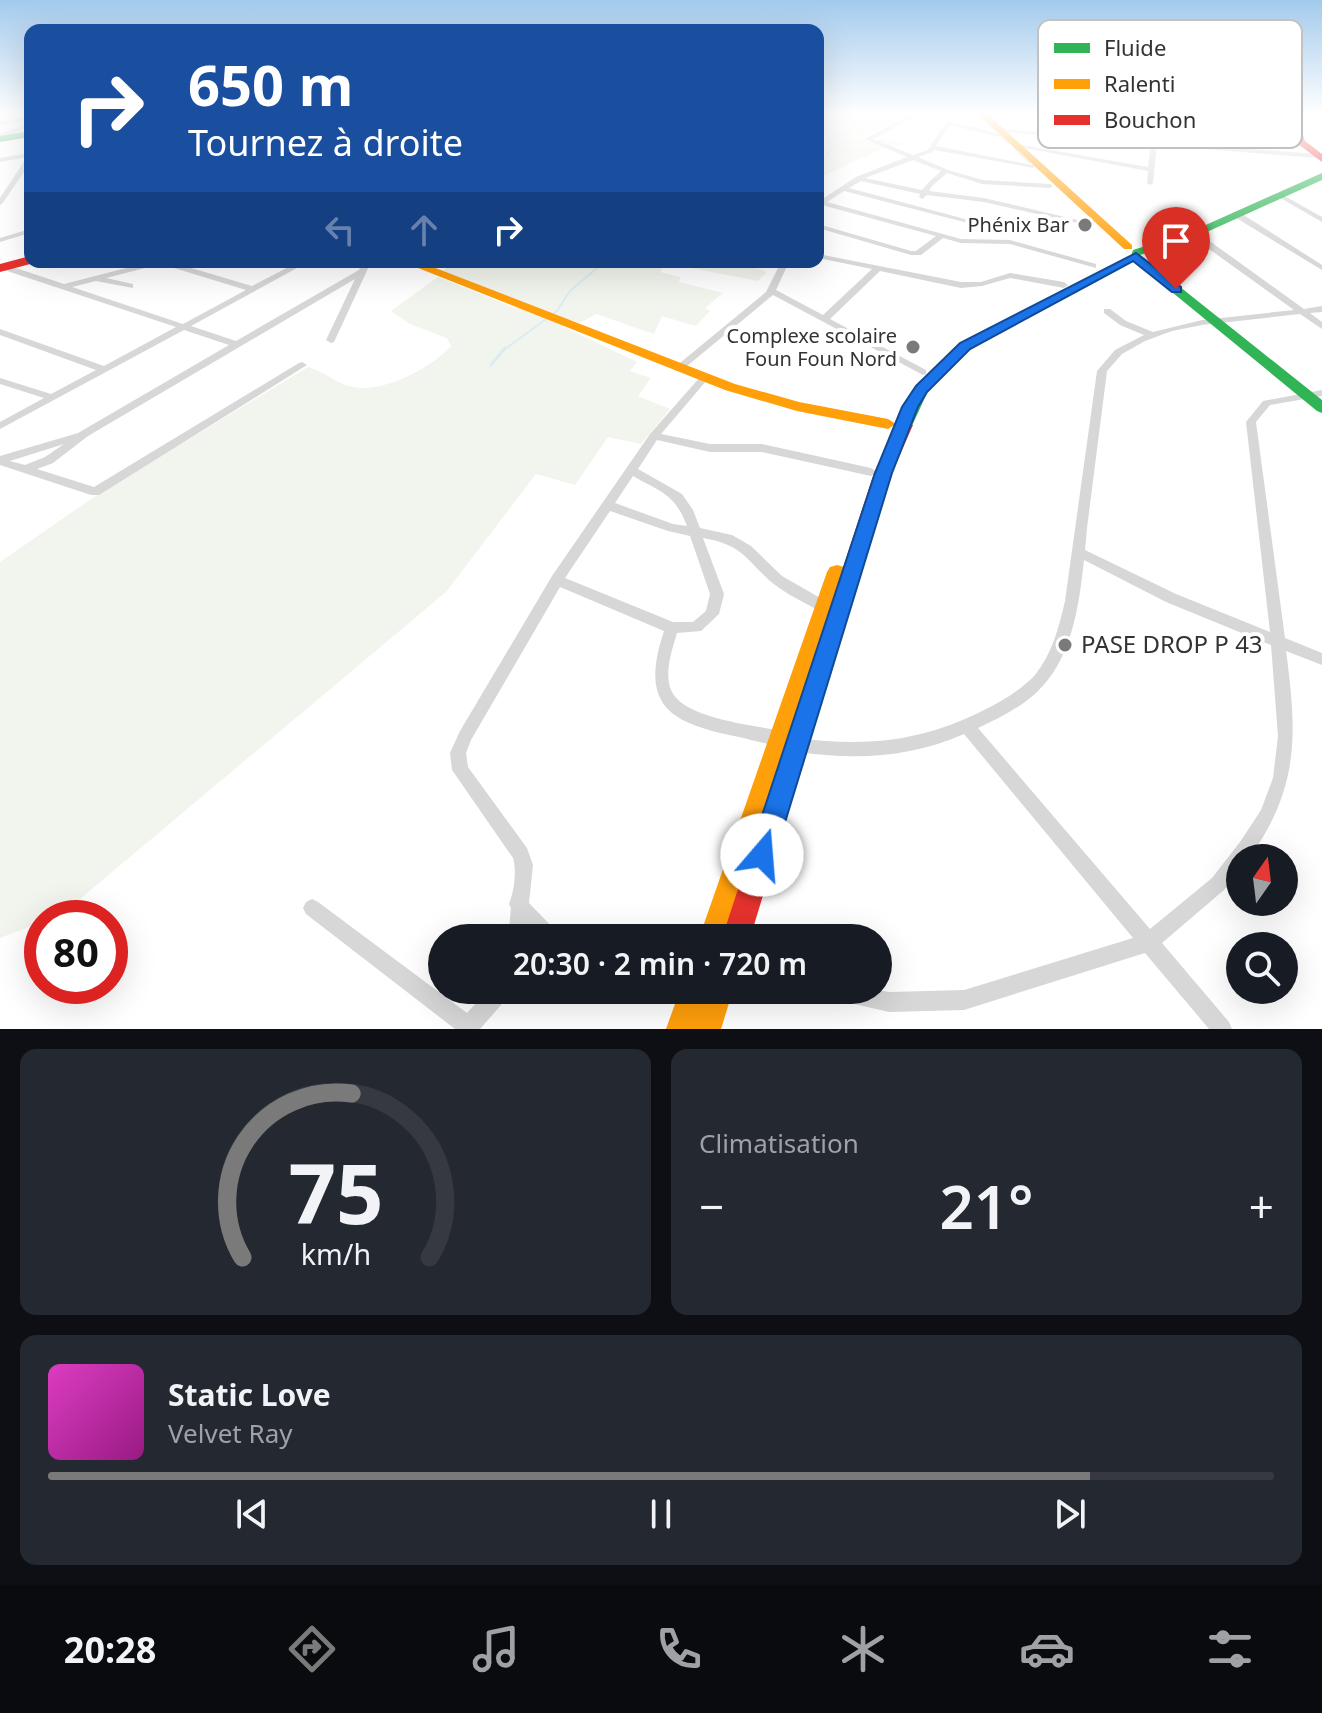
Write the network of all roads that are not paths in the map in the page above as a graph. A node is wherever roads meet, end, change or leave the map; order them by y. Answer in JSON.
{"nodes":[{"id":1,"x":907,"y":161,"type":"edge"},
{"id":2,"x":919,"y":161,"type":"edge"},
{"id":3,"x":1001,"y":161,"type":"edge"},
{"id":4,"x":1027,"y":161,"type":"edge"},
{"id":5,"x":1036,"y":161,"type":"edge"},
{"id":6,"x":1101,"y":161,"type":"edge"},
{"id":7,"x":1153,"y":161,"type":"edge"},
{"id":8,"x":24,"y":166,"type":"edge"},
{"id":9,"x":1032,"y":167,"type":"junction"},
{"id":10,"x":1152,"y":170,"type":"junction"},
{"id":11,"x":946,"y":171,"type":"junction"},
{"id":12,"x":17,"y":177,"type":"junction"},
{"id":13,"x":858,"y":178,"type":"junction"},
{"id":14,"x":1321,"y":178,"type":"edge"},
{"id":15,"x":0,"y":180,"type":"edge"},
{"id":16,"x":1150,"y":183,"type":"dead end"},
{"id":17,"x":1050,"y":186,"type":"junction"},
{"id":18,"x":843,"y":189,"type":"junction"},
{"id":19,"x":923,"y":194,"type":"junction"},
{"id":20,"x":1279,"y":195,"type":"junction"},
{"id":21,"x":824,"y":201,"type":"edge"},
{"id":22,"x":0,"y":203,"type":"edge"},
{"id":23,"x":824,"y":205,"type":"edge"},
{"id":24,"x":919,"y":211,"type":"junction"},
{"id":25,"x":1236,"y":214,"type":"junction"},
{"id":26,"x":1322,"y":220,"type":"edge"},
{"id":27,"x":1091,"y":224,"type":"junction"},
{"id":28,"x":991,"y":227,"type":"dead end"},
{"id":29,"x":824,"y":228,"type":"edge"},
{"id":30,"x":24,"y":233,"type":"edge"},
{"id":31,"x":1194,"y":234,"type":"junction"},
{"id":32,"x":941,"y":236,"type":"junction"},
{"id":33,"x":0,"y":240,"type":"edge"},
{"id":34,"x":1105,"y":248,"type":"junction"},
{"id":35,"x":1132,"y":254,"type":"junction"},
{"id":36,"x":824,"y":257,"type":"edge"},
{"id":37,"x":24,"y":262,"type":"edge"},
{"id":38,"x":1093,"y":266,"type":"junction"},
{"id":39,"x":2,"y":268,"type":"edge"},
{"id":40,"x":136,"y":268,"type":"edge"},
{"id":41,"x":181,"y":268,"type":"edge"},
{"id":42,"x":292,"y":268,"type":"edge"},
{"id":43,"x":362,"y":268,"type":"edge"},
{"id":44,"x":364,"y":268,"type":"edge"},
{"id":45,"x":424,"y":268,"type":"edge"},
{"id":46,"x":782,"y":268,"type":"edge"},
{"id":47,"x":878,"y":268,"type":"junction"},
{"id":48,"x":1322,"y":268,"type":"edge"},
{"id":49,"x":95,"y":278,"type":"junction"},
{"id":50,"x":1064,"y":285,"type":"junction"},
{"id":51,"x":130,"y":286,"type":"dead end"},
{"id":52,"x":62,"y":287,"type":"junction"},
{"id":53,"x":252,"y":289,"type":"junction"},
{"id":54,"x":771,"y":291,"type":"junction"},
{"id":55,"x":1322,"y":309,"type":"edge"},
{"id":56,"x":1107,"y":311,"type":"dead end"},
{"id":57,"x":1302,"y":312,"type":"junction"},
{"id":58,"x":824,"y":319,"type":"junction"},
{"id":59,"x":1216,"y":322,"type":"junction"},
{"id":60,"x":185,"y":325,"type":"junction"},
{"id":61,"x":1322,"y":326,"type":"edge"},
{"id":62,"x":0,"y":332,"type":"edge"},
{"id":63,"x":1151,"y":334,"type":"junction"},
{"id":64,"x":331,"y":340,"type":"dead end"},
{"id":65,"x":238,"y":345,"type":"junction"},
{"id":66,"x":302,"y":365,"type":"dead end"},
{"id":67,"x":678,"y":369,"type":"junction"},
{"id":68,"x":105,"y":370,"type":"junction"},
{"id":69,"x":923,"y":372,"type":"junction"},
{"id":70,"x":704,"y":378,"type":"junction"},
{"id":71,"x":0,"y":381,"type":"edge"},
{"id":72,"x":1314,"y":394,"type":"edge"},
{"id":73,"x":53,"y":398,"type":"junction"},
{"id":74,"x":1322,"y":408,"type":"edge"},
{"id":75,"x":888,"y":424,"type":"junction"},
{"id":76,"x":0,"y":426,"type":"edge"},
{"id":77,"x":84,"y":434,"type":"junction"},
{"id":78,"x":654,"y":436,"type":"junction"},
{"id":79,"x":0,"y":461,"type":"edge"},
{"id":80,"x":27,"y":469,"type":"junction"},
{"id":81,"x":631,"y":470,"type":"junction"},
{"id":82,"x":871,"y":472,"type":"junction"},
{"id":83,"x":607,"y":505,"type":"junction"},
{"id":84,"x":695,"y":533,"type":"junction"},
{"id":85,"x":1078,"y":552,"type":"junction"},
{"id":86,"x":557,"y":580,"type":"junction"},
{"id":87,"x":824,"y":607,"type":"junction"},
{"id":88,"x":672,"y":628,"type":"junction"},
{"id":89,"x":1276,"y":640,"type":"junction"},
{"id":90,"x":1322,"y":659,"type":"edge"},
{"id":91,"x":967,"y":726,"type":"junction"},
{"id":92,"x":790,"y":741,"type":"junction"},
{"id":93,"x":518,"y":904,"type":"junction"},
{"id":94,"x":312,"y":908,"type":"dead end"},
{"id":95,"x":517,"y":924,"type":"edge"},
{"id":96,"x":536,"y":924,"type":"edge"},
{"id":97,"x":717,"y":924,"type":"edge"},
{"id":98,"x":740,"y":924,"type":"edge"},
{"id":99,"x":1149,"y":942,"type":"junction"},
{"id":100,"x":892,"y":1002,"type":"edge"},
{"id":101,"x":489,"y":1004,"type":"edge"},
{"id":102,"x":690,"y":1004,"type":"edge"},
{"id":103,"x":714,"y":1004,"type":"edge"},
{"id":104,"x":468,"y":1028,"type":"edge"},
{"id":105,"x":681,"y":1029,"type":"edge"},
{"id":106,"x":706,"y":1029,"type":"edge"},
{"id":107,"x":1222,"y":1029,"type":"edge"}],
"edges":[{"from":1,"to":13,"type":"street"},
{"from":2,"to":11,"type":"street"},
{"from":3,"to":9,"type":"street"},
{"from":4,"to":9,"type":"main road"},
{"from":5,"to":35,"type":"main road"},
{"from":6,"to":10,"type":"street"},
{"from":7,"to":10,"type":"street"},
{"from":8,"to":12,"type":"street"},
{"from":9,"to":17,"type":"main road"},
{"from":10,"to":16,"type":"street"},
{"from":11,"to":17,"type":"street"},
{"from":11,"to":19,"type":"street"},
{"from":12,"to":15,"type":"street"},
{"from":12,"to":22,"type":"street"},
{"from":13,"to":18,"type":"street"},
{"from":13,"to":19,"type":"street"},
{"from":14,"to":20,"type":"main road"},
{"from":17,"to":27,"type":"main road"},
{"from":18,"to":21,"type":"street"},
{"from":18,"to":24,"type":"street"},
{"from":19,"to":24,"type":"street"},
{"from":19,"to":27,"type":"street"},
{"from":20,"to":25,"type":"main road"},
{"from":20,"to":26,"type":"street"},
{"from":23,"to":32,"type":"street"},
{"from":24,"to":28,"type":"street"},
{"from":25,"to":31,"type":"main road"},
{"from":25,"to":48,"type":"street"},
{"from":27,"to":34,"type":"main road"},
{"from":29,"to":32,"type":"street"},
{"from":30,"to":33,"type":"street"},
{"from":31,"to":35,"type":"main road"},
{"from":31,"to":57,"type":"street"},
{"from":32,"to":38,"type":"street"},
{"from":34,"to":35,"type":"main road"},
{"from":34,"to":38,"type":"main road"},
{"from":35,"to":59,"type":"main road"},
{"from":35,"to":92,"type":"main road"},
{"from":36,"to":47,"type":"street"},
{"from":37,"to":39,"type":"main road"},
{"from":38,"to":50,"type":"main road"},
{"from":39,"to":52,"type":"street"},
{"from":40,"to":49,"type":"street"},
{"from":41,"to":53,"type":"street"},
{"from":42,"to":53,"type":"street"},
{"from":43,"to":65,"type":"street"},
{"from":44,"to":64,"type":"street"},
{"from":45,"to":67,"type":"main road"},
{"from":46,"to":54,"type":"street"},
{"from":47,"to":50,"type":"street"},
{"from":47,"to":58,"type":"street"},
{"from":49,"to":51,"type":"street"},
{"from":49,"to":52,"type":"street"},
{"from":50,"to":69,"type":"main road"},
{"from":52,"to":60,"type":"street"},
{"from":53,"to":60,"type":"street"},
{"from":54,"to":58,"type":"street"},
{"from":54,"to":67,"type":"street"},
{"from":55,"to":57,"type":"street"},
{"from":56,"to":63,"type":"street"},
{"from":57,"to":59,"type":"street"},
{"from":57,"to":61,"type":"street"},
{"from":58,"to":69,"type":"street"},
{"from":59,"to":63,"type":"street"},
{"from":59,"to":72,"type":"main road"},
{"from":60,"to":65,"type":"street"},
{"from":60,"to":68,"type":"street"},
{"from":62,"to":68,"type":"street"},
{"from":63,"to":85,"type":"street"},
{"from":65,"to":77,"type":"street"},
{"from":66,"to":80,"type":"street"},
{"from":67,"to":70,"type":"main road"},
{"from":68,"to":73,"type":"street"},
{"from":69,"to":75,"type":"main road"},
{"from":70,"to":75,"type":"main road"},
{"from":70,"to":78,"type":"street"},
{"from":71,"to":73,"type":"street"},
{"from":72,"to":74,"type":"main road"},
{"from":72,"to":89,"type":"street"},
{"from":73,"to":76,"type":"street"},
{"from":75,"to":82,"type":"main road"},
{"from":77,"to":79,"type":"street"},
{"from":77,"to":80,"type":"street"},
{"from":78,"to":81,"type":"street"},
{"from":78,"to":82,"type":"street"},
{"from":79,"to":80,"type":"street"},
{"from":81,"to":83,"type":"street"},
{"from":81,"to":84,"type":"street"},
{"from":82,"to":87,"type":"main road"},
{"from":83,"to":84,"type":"street"},
{"from":83,"to":86,"type":"street"},
{"from":84,"to":87,"type":"street"},
{"from":84,"to":88,"type":"street"},
{"from":85,"to":89,"type":"street"},
{"from":85,"to":91,"type":"street"},
{"from":86,"to":88,"type":"street"},
{"from":86,"to":93,"type":"street"},
{"from":87,"to":92,"type":"main road"},
{"from":88,"to":92,"type":"street"},
{"from":89,"to":90,"type":"street"},
{"from":89,"to":99,"type":"street"},
{"from":91,"to":92,"type":"street"},
{"from":91,"to":99,"type":"street"},
{"from":92,"to":97,"type":"main road"},
{"from":92,"to":98,"type":"main road"},
{"from":93,"to":95,"type":"street"},
{"from":93,"to":96,"type":"street"},
{"from":94,"to":104,"type":"street"},
{"from":99,"to":100,"type":"street"},
{"from":99,"to":107,"type":"street"},
{"from":101,"to":104,"type":"street"},
{"from":102,"to":105,"type":"main road"},
{"from":103,"to":106,"type":"main road"}]}
